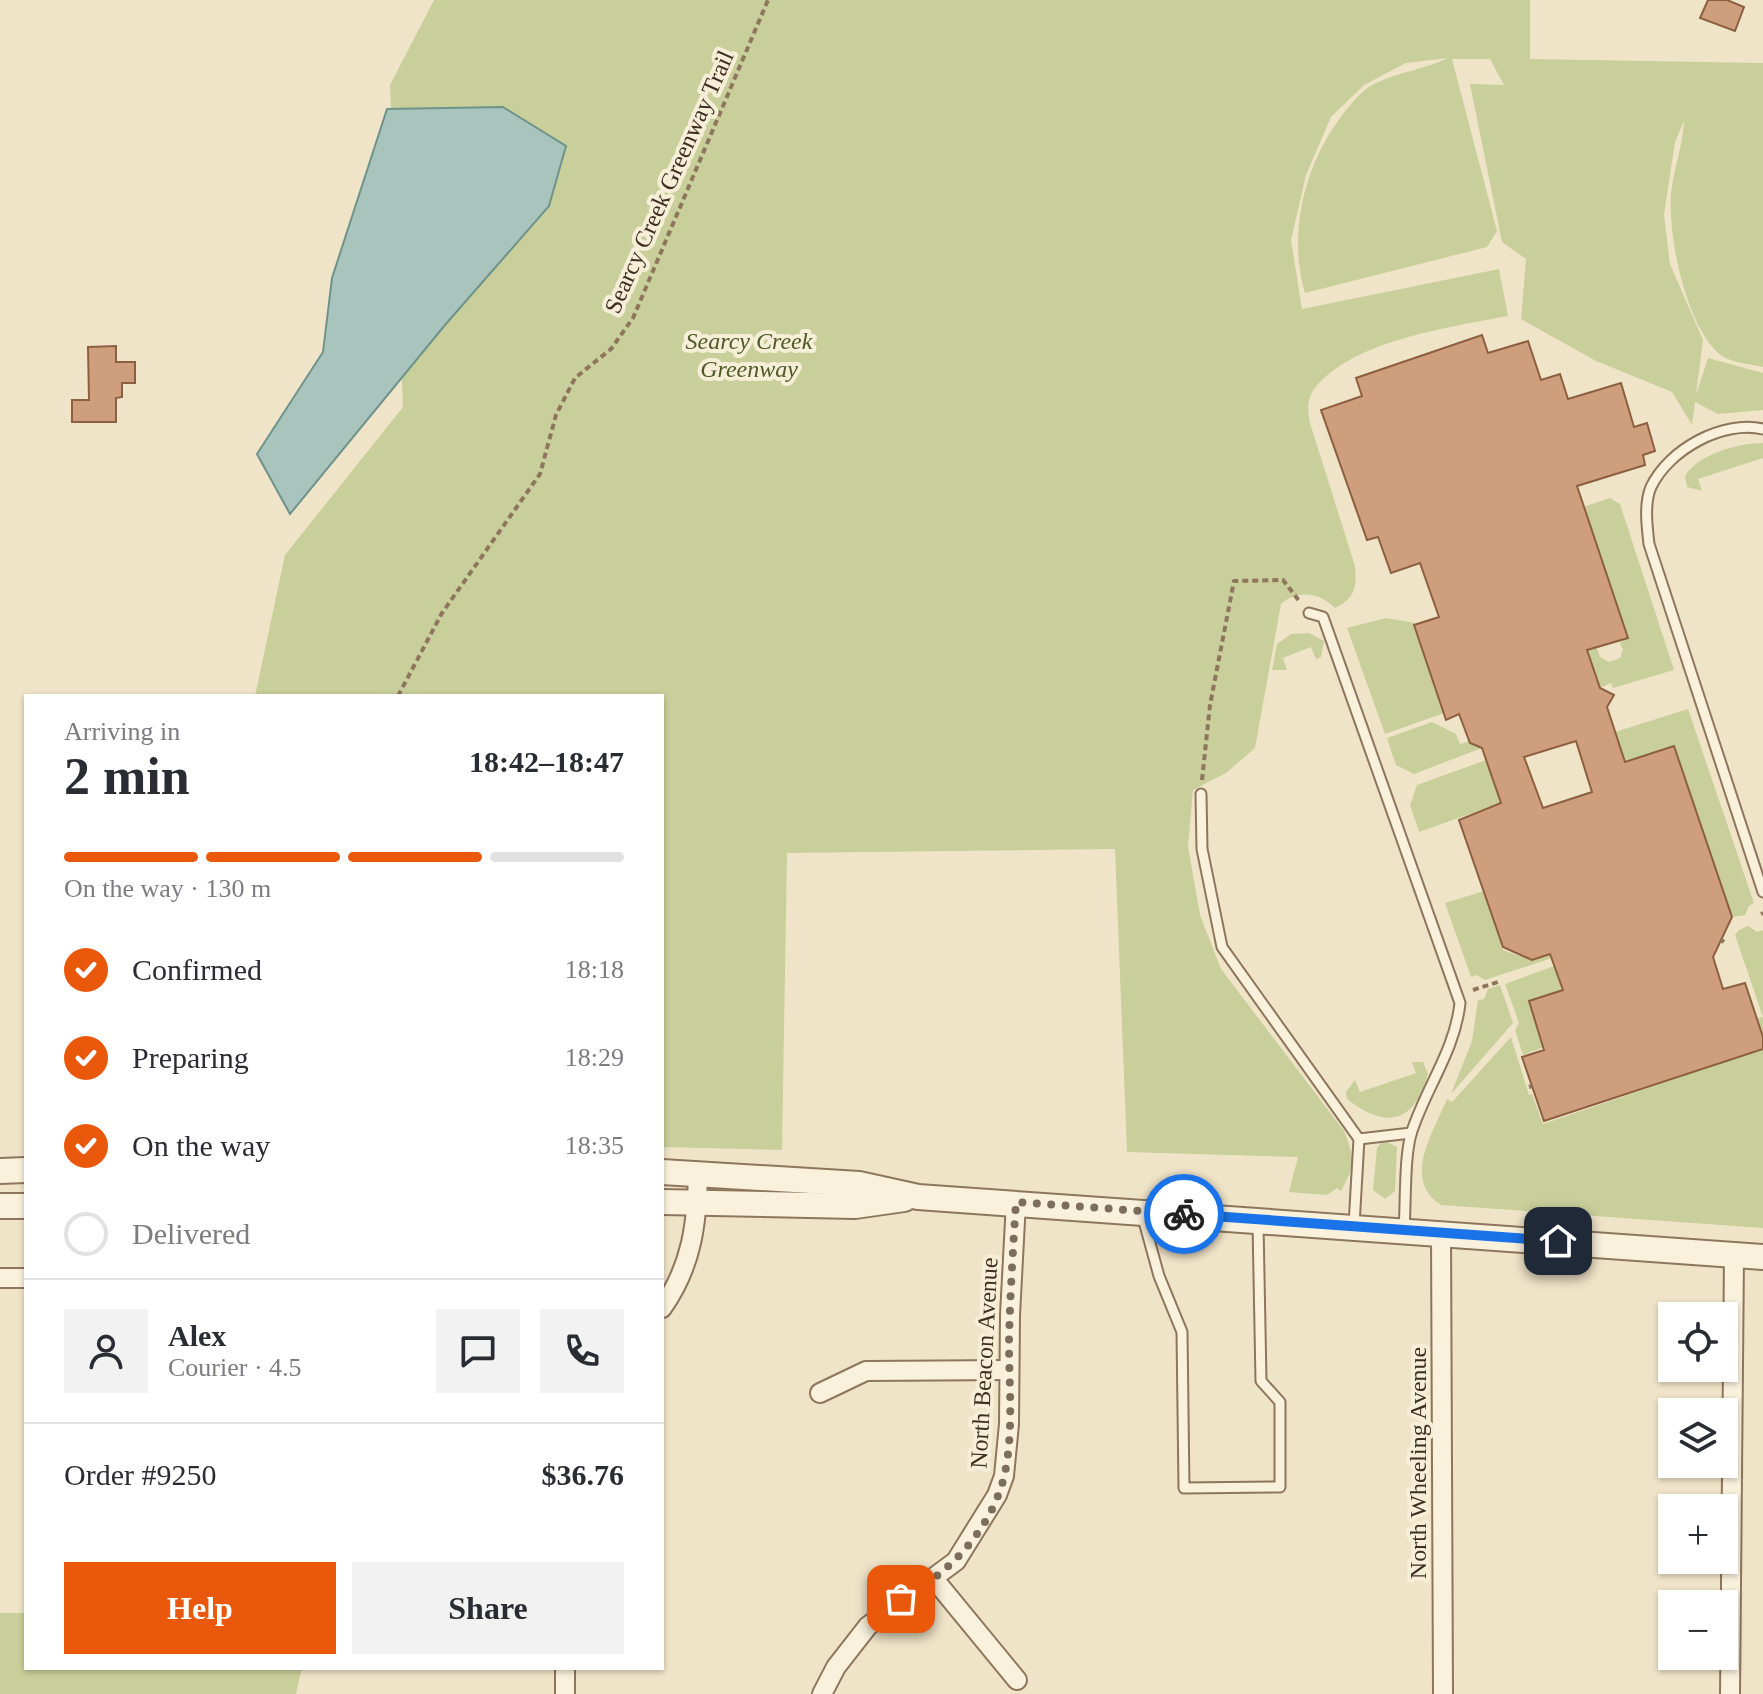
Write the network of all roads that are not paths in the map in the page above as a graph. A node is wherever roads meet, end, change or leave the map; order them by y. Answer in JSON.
{"nodes":[{"id":1,"x":1763,"y":429,"type":"edge"},
{"id":2,"x":1309,"y":613,"type":"road end"},
{"id":3,"x":1201,"y":794,"type":"road end"},
{"id":4,"x":1763,"y":892,"type":"edge"},
{"id":5,"x":1411,"y":1133,"type":"junction"},
{"id":6,"x":1359,"y":1139,"type":"junction"},
{"id":7,"x":24,"y":1170,"type":"edge"},
{"id":8,"x":0,"y":1171,"type":"edge"},
{"id":9,"x":664,"y":1172,"type":"edge"},
{"id":10,"x":698,"y":1173,"type":"junction"},
{"id":11,"x":918,"y":1197,"type":"junction"},
{"id":12,"x":664,"y":1202,"type":"edge"},
{"id":13,"x":697,"y":1202,"type":"junction"},
{"id":14,"x":1016,"y":1202,"type":"junction"},
{"id":15,"x":0,"y":1206,"type":"edge"},
{"id":16,"x":24,"y":1206,"type":"edge"},
{"id":17,"x":1141,"y":1211,"type":"junction"},
{"id":18,"x":1258,"y":1220,"type":"junction"},
{"id":19,"x":1354,"y":1227,"type":"junction"},
{"id":20,"x":1404,"y":1230,"type":"junction"},
{"id":21,"x":1441,"y":1232,"type":"junction"},
{"id":22,"x":1734,"y":1255,"type":"junction"},
{"id":23,"x":1763,"y":1257,"type":"edge"},
{"id":24,"x":0,"y":1278,"type":"edge"},
{"id":25,"x":24,"y":1278,"type":"edge"},
{"id":26,"x":664,"y":1305,"type":"edge"},
{"id":27,"x":1009,"y":1370,"type":"junction"},
{"id":28,"x":820,"y":1393,"type":"dead end"},
{"id":29,"x":934,"y":1579,"type":"junction"},
{"id":30,"x":565,"y":1670,"type":"edge"},
{"id":31,"x":1017,"y":1680,"type":"dead end"},
{"id":32,"x":565,"y":1694,"type":"edge"},
{"id":33,"x":822,"y":1694,"type":"edge"},
{"id":34,"x":1443,"y":1694,"type":"edge"},
{"id":35,"x":1730,"y":1694,"type":"edge"}],
"edges":[{"from":1,"to":4,"type":"lane"},
{"from":2,"to":5,"type":"lane"},
{"from":3,"to":6,"type":"lane"},
{"from":5,"to":6,"type":"lane"},
{"from":5,"to":20,"type":"lane"},
{"from":6,"to":19,"type":"lane"},
{"from":7,"to":8,"type":"street"},
{"from":9,"to":10,"type":"street"},
{"from":10,"to":11,"type":"street"},
{"from":10,"to":13,"type":"street"},
{"from":11,"to":13,"type":"street"},
{"from":11,"to":14,"type":"street"},
{"from":12,"to":13,"type":"street"},
{"from":13,"to":26,"type":"street"},
{"from":14,"to":17,"type":"street"},
{"from":14,"to":27,"type":"street","name":"North Beacon Avenue"},
{"from":15,"to":16,"type":"street"},
{"from":17,"to":18,"type":"street"},
{"from":17,"to":18,"type":"lane"},
{"from":18,"to":19,"type":"street"},
{"from":19,"to":20,"type":"street"},
{"from":20,"to":21,"type":"street"},
{"from":21,"to":22,"type":"street"},
{"from":21,"to":34,"type":"street","name":"North Wheeling Avenue"},
{"from":22,"to":23,"type":"street"},
{"from":22,"to":35,"type":"street"},
{"from":24,"to":25,"type":"street"},
{"from":27,"to":28,"type":"street"},
{"from":27,"to":29,"type":"street","name":"North Beacon Avenue"},
{"from":29,"to":31,"type":"street"},
{"from":29,"to":33,"type":"street","name":"North Beacon Avenue"},
{"from":30,"to":32,"type":"street"}]}
